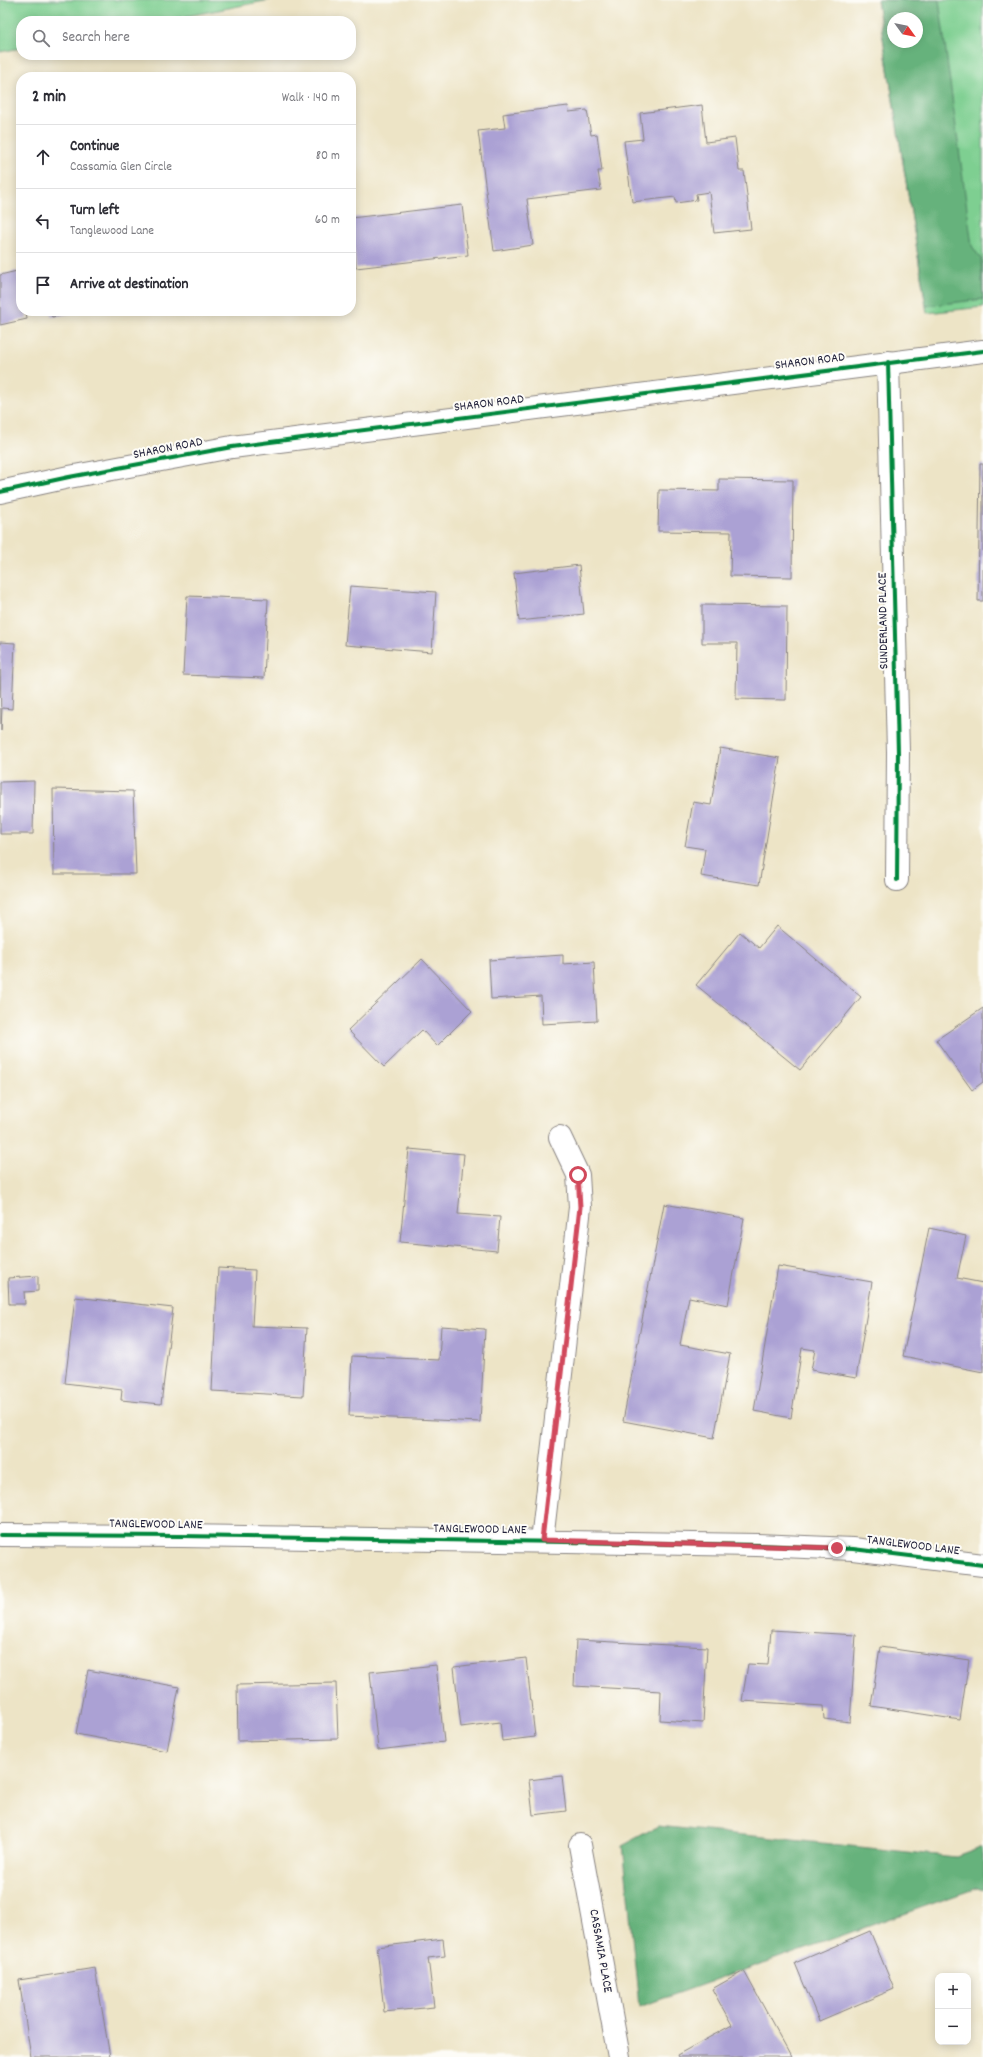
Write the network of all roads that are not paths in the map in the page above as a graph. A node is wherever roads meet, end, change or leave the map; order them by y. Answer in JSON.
{"nodes":[{"id":1,"x":983,"y":351,"type":"edge"},
{"id":2,"x":888,"y":362,"type":"junction"},
{"id":3,"x":0,"y":492,"type":"edge"},
{"id":4,"x":897,"y":880,"type":"dead end"},
{"id":5,"x":560,"y":1137,"type":"dead end"},
{"id":6,"x":0,"y":1535,"type":"edge"},
{"id":7,"x":542,"y":1540,"type":"junction"},
{"id":8,"x":983,"y":1565,"type":"edge"},
{"id":9,"x":580,"y":1845,"type":"dead end"},
{"id":10,"x":619,"y":2057,"type":"edge"}],
"edges":[{"from":1,"to":2,"type":"street","name":"SHARON ROAD"},
{"from":2,"to":3,"type":"street","name":"SHARON ROAD"},
{"from":2,"to":4,"type":"street","name":"SUNDERLAND PLACE"},
{"from":5,"to":7,"type":"street"},
{"from":6,"to":7,"type":"street","name":"TANGLEWOOD LANE"},
{"from":7,"to":8,"type":"street","name":"TANGLEWOOD LANE"},
{"from":9,"to":10,"type":"street","name":"CASSAMIA PLACE"}]}
